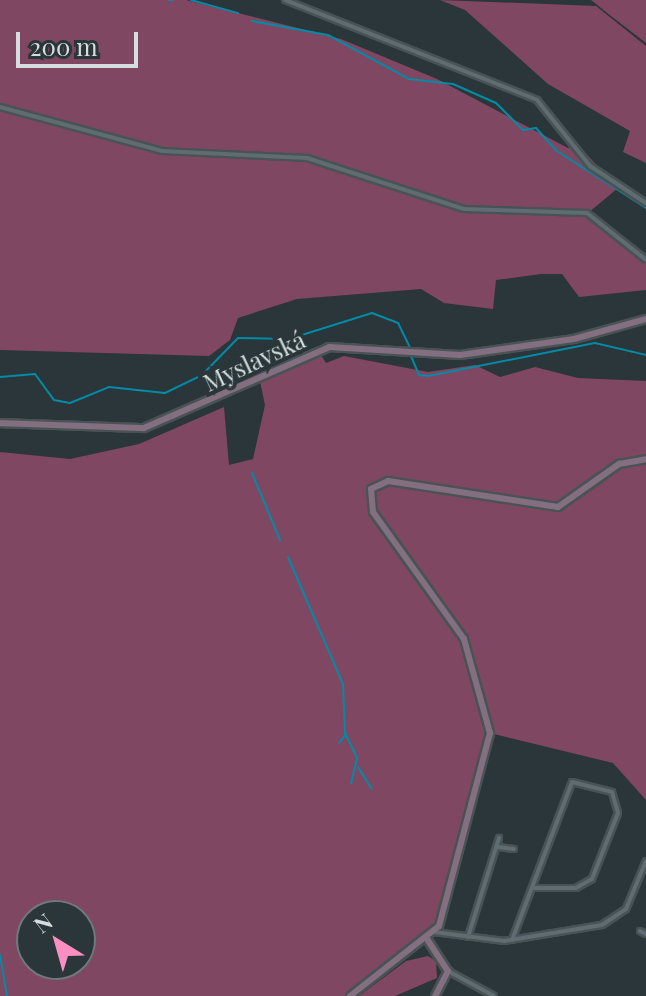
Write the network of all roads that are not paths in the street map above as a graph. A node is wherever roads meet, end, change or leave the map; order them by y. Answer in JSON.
{"nodes":[{"id":1,"x":285,"y":0,"type":"edge"},
{"id":2,"x":0,"y":107,"type":"edge"},
{"id":3,"x":646,"y":203,"type":"edge"},
{"id":4,"x":646,"y":260,"type":"edge"},
{"id":5,"x":646,"y":319,"type":"edge"},
{"id":6,"x":0,"y":423,"type":"edge"},
{"id":7,"x":646,"y":459,"type":"edge"},
{"id":8,"x":499,"y":838,"type":"dead end"},
{"id":9,"x":498,"y":847,"type":"junction"},
{"id":10,"x":514,"y":849,"type":"dead end"},
{"id":11,"x":646,"y":861,"type":"edge"},
{"id":12,"x":644,"y":872,"type":"edge"},
{"id":13,"x":532,"y":888,"type":"junction"},
{"id":14,"x":434,"y":932,"type":"junction"},
{"id":15,"x":468,"y":937,"type":"junction"},
{"id":16,"x":427,"y":939,"type":"junction"},
{"id":17,"x":512,"y":940,"type":"junction"},
{"id":18,"x":448,"y":971,"type":"junction"},
{"id":19,"x":350,"y":996,"type":"edge"},
{"id":20,"x":435,"y":996,"type":"edge"},
{"id":21,"x":494,"y":996,"type":"edge"}],
"edges":[{"from":1,"to":3,"type":"street"},
{"from":2,"to":4,"type":"street"},
{"from":5,"to":6,"type":"street","name":"Myslavská"},
{"from":7,"to":14,"type":"street"},
{"from":8,"to":9,"type":"street"},
{"from":9,"to":10,"type":"street"},
{"from":9,"to":15,"type":"street"},
{"from":11,"to":12,"type":"street"},
{"from":12,"to":17,"type":"street"},
{"from":13,"to":13,"type":"street"},
{"from":13,"to":17,"type":"street"},
{"from":14,"to":15,"type":"street"},
{"from":14,"to":16,"type":"street"},
{"from":15,"to":17,"type":"street"},
{"from":16,"to":18,"type":"street"},
{"from":16,"to":19,"type":"street"},
{"from":18,"to":20,"type":"street"},
{"from":18,"to":21,"type":"street"}]}
